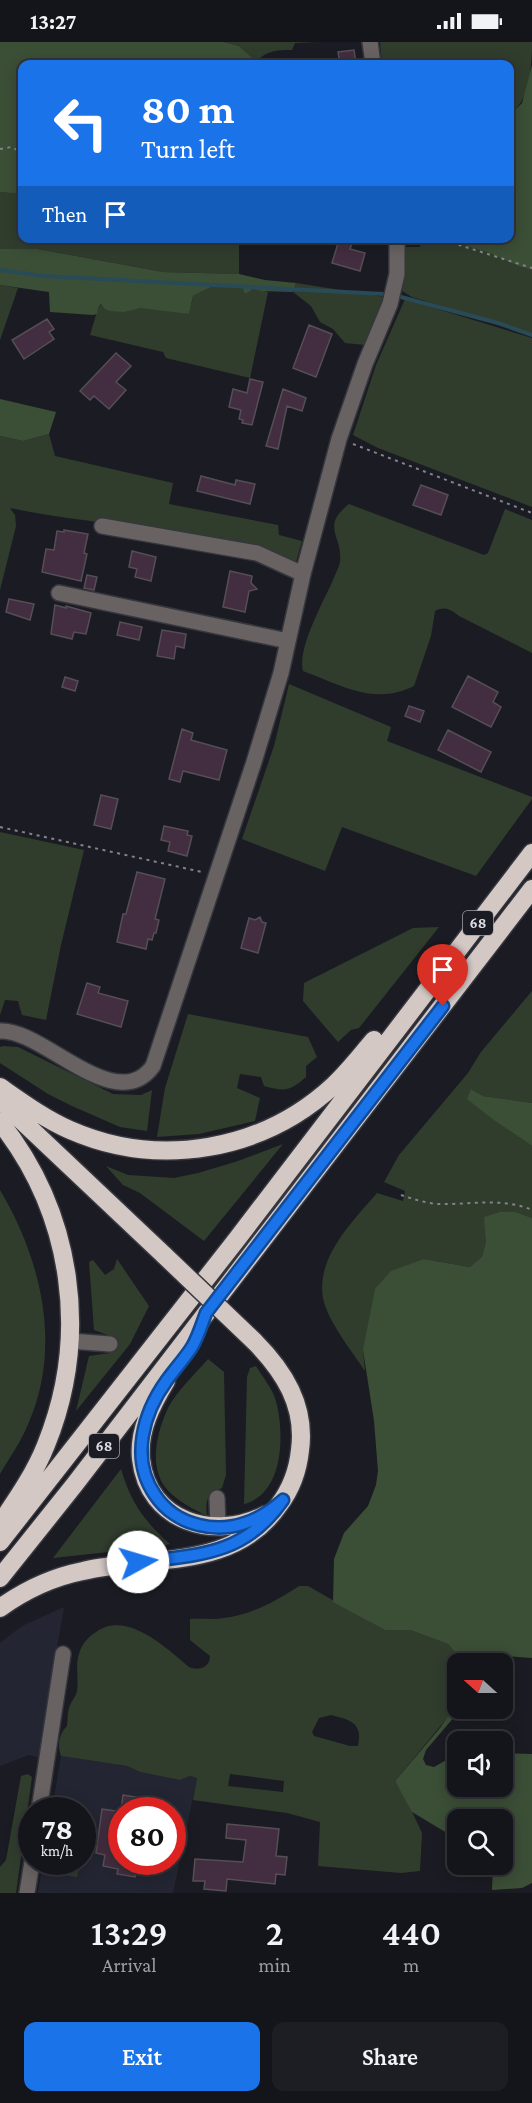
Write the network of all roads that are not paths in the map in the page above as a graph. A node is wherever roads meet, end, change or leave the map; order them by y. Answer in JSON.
{"nodes":[{"id":1,"x":370,"y":42,"type":"edge"},
{"id":2,"x":372,"y":60,"type":"edge"},
{"id":3,"x":397,"y":243,"type":"edge"},
{"id":4,"x":102,"y":526,"type":"dead end"},
{"id":5,"x":303,"y":574,"type":"junction"},
{"id":6,"x":59,"y":593,"type":"dead end"},
{"id":7,"x":288,"y":641,"type":"junction"},
{"id":8,"x":532,"y":853,"type":"edge"},
{"id":9,"x":532,"y":889,"type":"edge"},
{"id":10,"x":425,"y":993,"type":"junction"},
{"id":11,"x":0,"y":1031,"type":"edge"},
{"id":12,"x":0,"y":1087,"type":"edge"},
{"id":13,"x":0,"y":1100,"type":"edge"},
{"id":14,"x":0,"y":1122,"type":"edge"},
{"id":15,"x":206,"y":1313,"type":"junction"},
{"id":16,"x":70,"y":1341,"type":"junction"},
{"id":17,"x":110,"y":1344,"type":"dead end"},
{"id":18,"x":218,"y":1498,"type":"dead end"},
{"id":19,"x":283,"y":1500,"type":"junction"},
{"id":20,"x":0,"y":1524,"type":"edge"},
{"id":21,"x":218,"y":1527,"type":"junction"},
{"id":22,"x":0,"y":1542,"type":"edge"},
{"id":23,"x":0,"y":1578,"type":"edge"},
{"id":24,"x":0,"y":1608,"type":"edge"},
{"id":25,"x":63,"y":1654,"type":"dead end"},
{"id":26,"x":41,"y":1797,"type":"edge"},
{"id":27,"x":30,"y":1875,"type":"edge"},
{"id":28,"x":27,"y":1893,"type":"edge"}],
"edges":[{"from":1,"to":2,"type":"street"},
{"from":3,"to":5,"type":"street"},
{"from":4,"to":5,"type":"street"},
{"from":5,"to":7,"type":"street"},
{"from":6,"to":7,"type":"street"},
{"from":7,"to":11,"type":"street"},
{"from":8,"to":10,"type":"highway","number":"68"},
{"from":9,"to":15,"type":"highway","number":"68"},
{"from":10,"to":12,"type":"highway"},
{"from":10,"to":22,"type":"highway","number":"68"},
{"from":13,"to":19,"type":"highway","bridge":true},
{"from":14,"to":16,"type":"highway"},
{"from":15,"to":21,"type":"highway"},
{"from":15,"to":23,"type":"highway","number":"68"},
{"from":16,"to":17,"type":"street"},
{"from":16,"to":20,"type":"highway"},
{"from":18,"to":21,"type":"street"},
{"from":19,"to":21,"type":"highway"},
{"from":19,"to":24,"type":"highway"},
{"from":25,"to":26,"type":"street"},
{"from":27,"to":28,"type":"street"}]}
